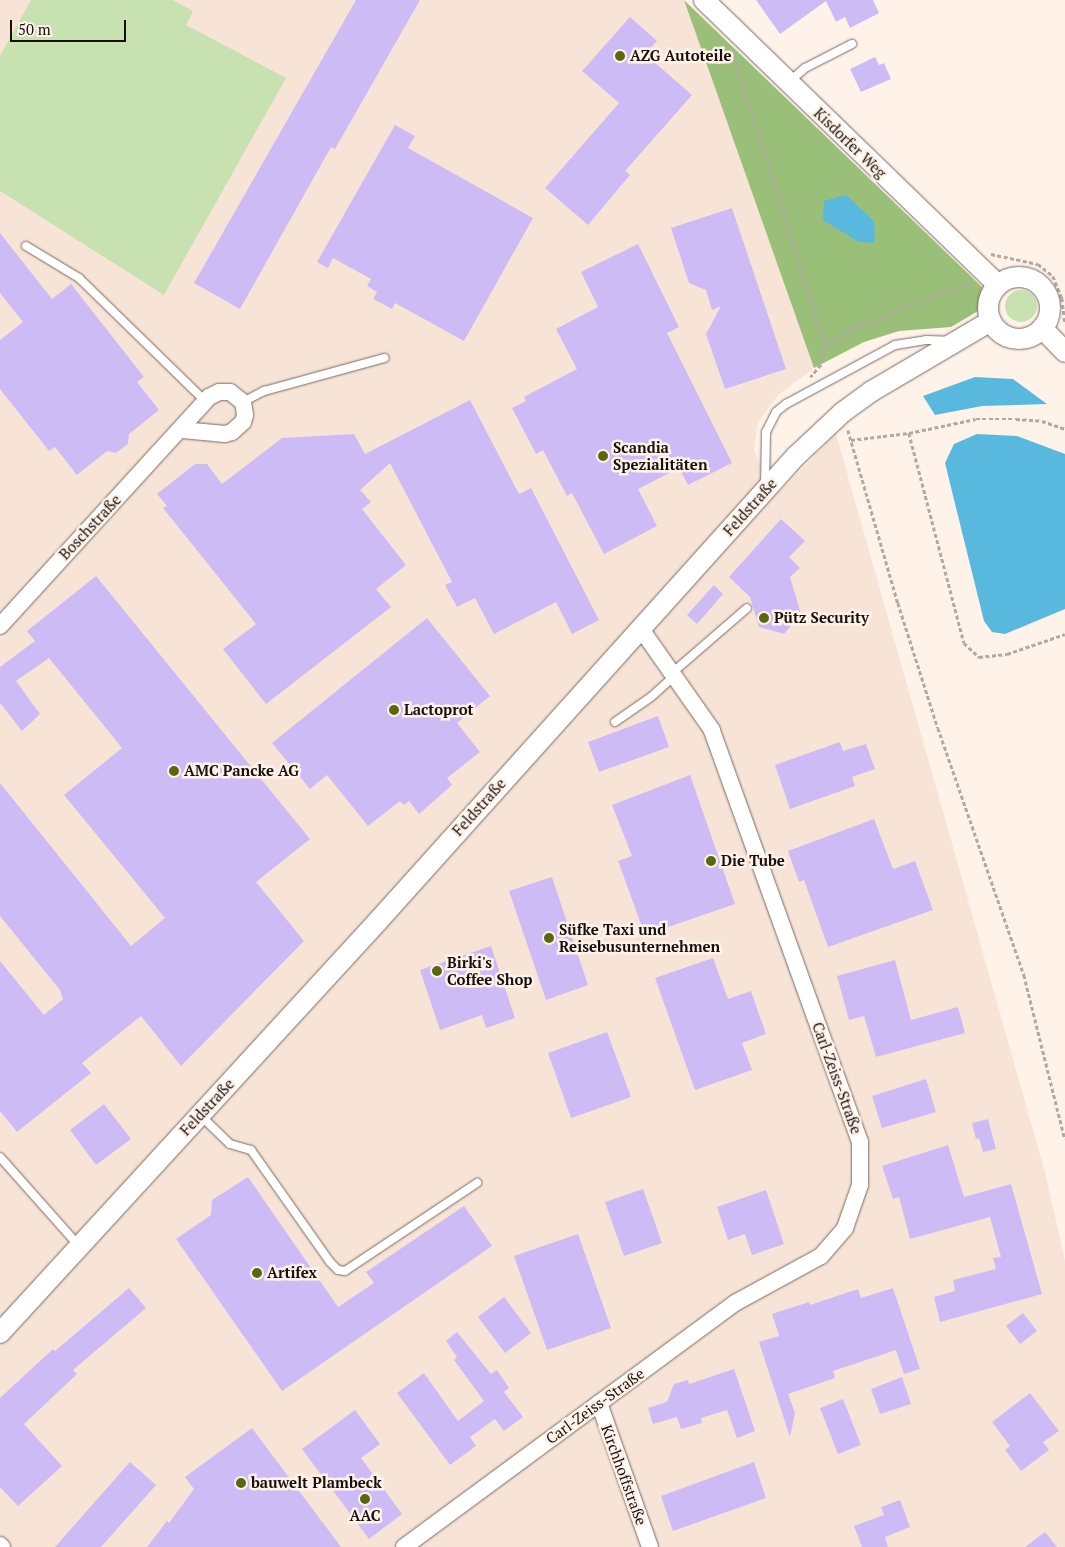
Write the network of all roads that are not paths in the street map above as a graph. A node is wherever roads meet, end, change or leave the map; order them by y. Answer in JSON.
{"nodes":[{"id":1,"x":704,"y":0,"type":"edge"},
{"id":2,"x":852,"y":44,"type":"dead end"},
{"id":3,"x":788,"y":83,"type":"junction"},
{"id":4,"x":26,"y":246,"type":"dead end"},
{"id":5,"x":998,"y":285,"type":"junction"},
{"id":6,"x":991,"y":321,"type":"junction"},
{"id":7,"x":1042,"y":328,"type":"junction"},
{"id":8,"x":956,"y":342,"type":"junction"},
{"id":9,"x":1065,"y":352,"type":"edge"},
{"id":10,"x":385,"y":358,"type":"dead end"},
{"id":11,"x":206,"y":402,"type":"junction"},
{"id":12,"x":243,"y":402,"type":"junction"},
{"id":13,"x":182,"y":430,"type":"junction"},
{"id":14,"x":764,"y":491,"type":"junction"},
{"id":15,"x":747,"y":608,"type":"dead end"},
{"id":16,"x":0,"y":626,"type":"edge"},
{"id":17,"x":641,"y":629,"type":"junction"},
{"id":18,"x":673,"y":675,"type":"junction"},
{"id":19,"x":615,"y":722,"type":"dead end"},
{"id":20,"x":200,"y":1115,"type":"junction"},
{"id":21,"x":0,"y":1157,"type":"edge"},
{"id":22,"x":477,"y":1183,"type":"dead end"},
{"id":23,"x":79,"y":1246,"type":"junction"},
{"id":24,"x":0,"y":1333,"type":"edge"},
{"id":25,"x":599,"y":1403,"type":"junction"},
{"id":26,"x":404,"y":1547,"type":"edge"},
{"id":27,"x":650,"y":1547,"type":"edge"}],
"edges":[{"from":1,"to":3,"type":"street","name":"Kisdorfer Weg"},
{"from":2,"to":3,"type":"lane"},
{"from":3,"to":5,"type":"street","name":"Kisdorfer Weg"},
{"from":4,"to":11,"type":"lane"},
{"from":5,"to":6,"type":"street"},
{"from":5,"to":7,"type":"street"},
{"from":6,"to":7,"type":"street"},
{"from":6,"to":8,"type":"street","name":"Feldstraße"},
{"from":7,"to":9,"type":"street"},
{"from":8,"to":14,"type":"street","name":"Feldstraße"},
{"from":8,"to":14,"type":"lane"},
{"from":10,"to":12,"type":"lane"},
{"from":11,"to":12,"type":"street","name":"Boschstraße"},
{"from":11,"to":13,"type":"street","name":"Boschstraße"},
{"from":12,"to":13,"type":"street"},
{"from":13,"to":16,"type":"street","name":"Boschstraße"},
{"from":14,"to":17,"type":"street","name":"Feldstraße"},
{"from":15,"to":18,"type":"lane"},
{"from":17,"to":18,"type":"street","name":"Carl-Zeiss-Straße"},
{"from":17,"to":20,"type":"street","name":"Feldstraße"},
{"from":18,"to":19,"type":"lane"},
{"from":18,"to":25,"type":"street","name":"Carl-Zeiss-Straße"},
{"from":20,"to":22,"type":"lane"},
{"from":20,"to":23,"type":"street","name":"Feldstraße"},
{"from":21,"to":23,"type":"lane"},
{"from":23,"to":24,"type":"street","name":"Feldstraße"},
{"from":25,"to":26,"type":"street","name":"Carl-Zeiss-Straße"},
{"from":25,"to":27,"type":"street","name":"Kirchhoffstraße"}]}
